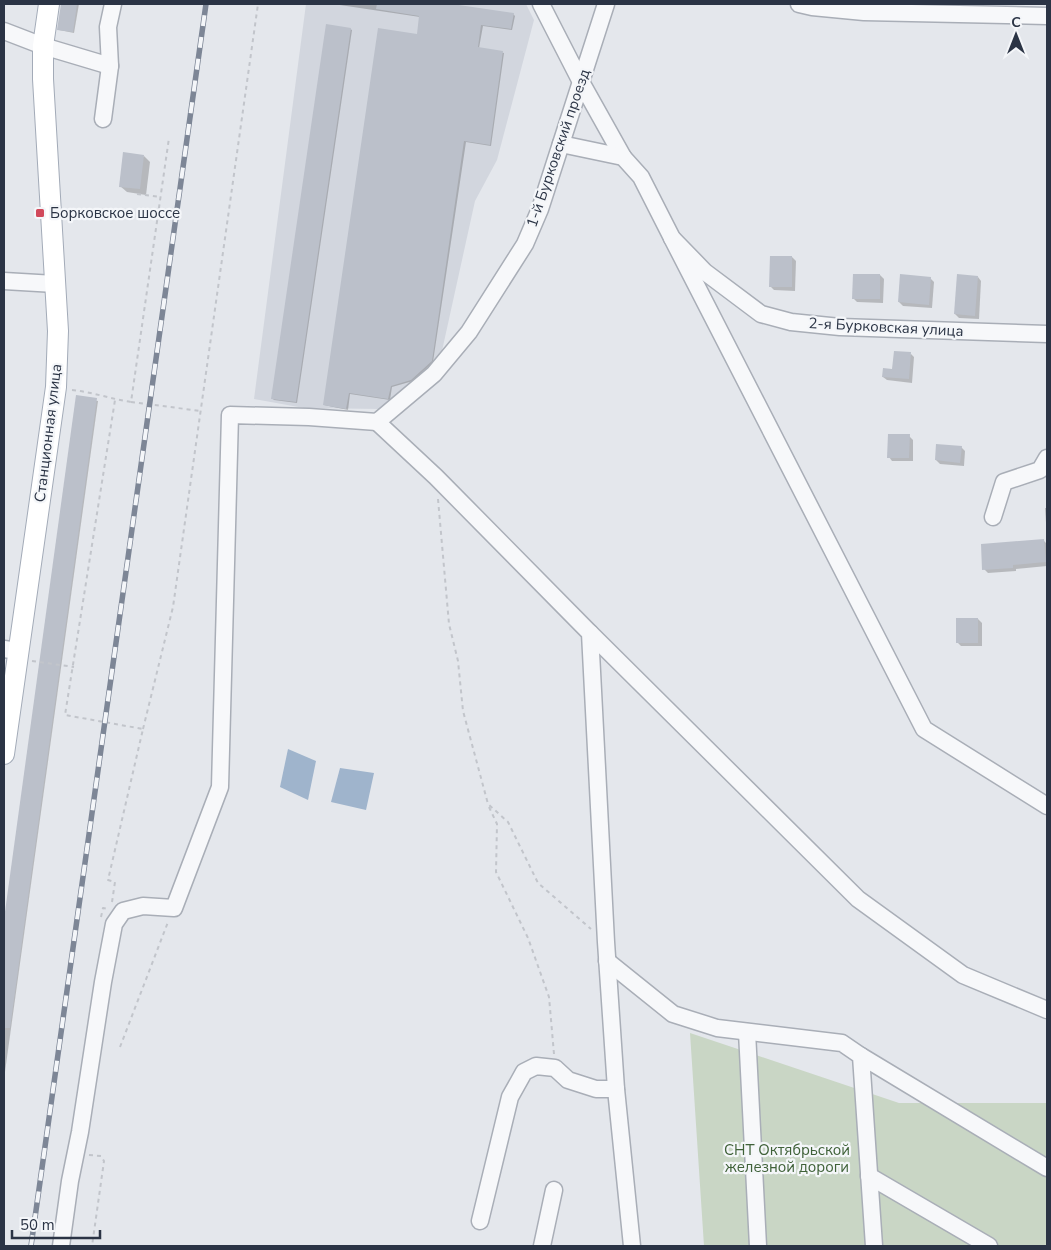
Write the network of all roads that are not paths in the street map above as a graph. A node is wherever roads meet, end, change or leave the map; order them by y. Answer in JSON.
{"nodes":[{"id":1,"x":49,"y":4,"type":"edge"},
{"id":2,"x":113,"y":4,"type":"edge"},
{"id":3,"x":541,"y":4,"type":"edge"},
{"id":4,"x":606,"y":4,"type":"edge"},
{"id":5,"x":799,"y":4,"type":"edge"},
{"id":6,"x":1047,"y":16,"type":"edge"},
{"id":7,"x":4,"y":30,"type":"edge"},
{"id":8,"x":43,"y":46,"type":"junction"},
{"id":9,"x":110,"y":66,"type":"junction"},
{"id":10,"x":581,"y":82,"type":"junction"},
{"id":11,"x":103,"y":119,"type":"dead end"},
{"id":12,"x":561,"y":144,"type":"junction"},
{"id":13,"x":623,"y":157,"type":"junction"},
{"id":14,"x":672,"y":238,"type":"junction"},
{"id":15,"x":4,"y":281,"type":"edge"},
{"id":16,"x":55,"y":284,"type":"junction"},
{"id":17,"x":1047,"y":334,"type":"edge"},
{"id":18,"x":377,"y":422,"type":"junction"},
{"id":19,"x":1047,"y":458,"type":"edge"},
{"id":20,"x":993,"y":517,"type":"dead end"},
{"id":21,"x":590,"y":633,"type":"junction"},
{"id":22,"x":13,"y":653,"type":"edge"},
{"id":23,"x":4,"y":754,"type":"edge"},
{"id":24,"x":1047,"y":806,"type":"edge"},
{"id":25,"x":607,"y":961,"type":"junction"},
{"id":26,"x":1047,"y":1010,"type":"edge"},
{"id":27,"x":747,"y":1032,"type":"junction"},
{"id":28,"x":861,"y":1056,"type":"junction"},
{"id":29,"x":616,"y":1089,"type":"junction"},
{"id":30,"x":1047,"y":1168,"type":"edge"},
{"id":31,"x":869,"y":1176,"type":"junction"},
{"id":32,"x":554,"y":1190,"type":"dead end"},
{"id":33,"x":480,"y":1221,"type":"dead end"},
{"id":34,"x":61,"y":1246,"type":"edge"},
{"id":35,"x":542,"y":1246,"type":"edge"},
{"id":36,"x":632,"y":1246,"type":"edge"},
{"id":37,"x":758,"y":1246,"type":"edge"},
{"id":38,"x":874,"y":1246,"type":"edge"},
{"id":39,"x":989,"y":1246,"type":"edge"}],
"edges":[{"from":1,"to":8,"type":"main road","name":"Станционная улица"},
{"from":2,"to":9,"type":"street"},
{"from":3,"to":10,"type":"street","name":"2-я Бурковская улица"},
{"from":4,"to":10,"type":"street","name":"1-й Бурковский проезд"},
{"from":5,"to":6,"type":"street"},
{"from":7,"to":8,"type":"street"},
{"from":8,"to":9,"type":"street"},
{"from":8,"to":16,"type":"main road","name":"Станционная улица"},
{"from":9,"to":11,"type":"street"},
{"from":10,"to":12,"type":"street","name":"1-й Бурковский проезд"},
{"from":10,"to":13,"type":"street","name":"2-я Бурковская улица"},
{"from":12,"to":13,"type":"street"},
{"from":12,"to":18,"type":"street","name":"1-й Бурковский проезд"},
{"from":13,"to":14,"type":"street","name":"2-я Бурковская улица"},
{"from":14,"to":17,"type":"street","name":"2-я Бурковская улица"},
{"from":14,"to":24,"type":"street"},
{"from":15,"to":16,"type":"street"},
{"from":16,"to":22,"type":"main road","name":"Станционная улица"},
{"from":18,"to":21,"type":"street"},
{"from":18,"to":34,"type":"street"},
{"from":19,"to":20,"type":"street"},
{"from":21,"to":25,"type":"street"},
{"from":21,"to":26,"type":"street"},
{"from":22,"to":23,"type":"main road"},
{"from":25,"to":27,"type":"street"},
{"from":25,"to":29,"type":"street"},
{"from":27,"to":28,"type":"street"},
{"from":27,"to":37,"type":"street"},
{"from":28,"to":30,"type":"street"},
{"from":28,"to":31,"type":"street"},
{"from":29,"to":33,"type":"street"},
{"from":29,"to":36,"type":"street"},
{"from":31,"to":38,"type":"street"},
{"from":31,"to":39,"type":"street"},
{"from":32,"to":35,"type":"street"}]}
